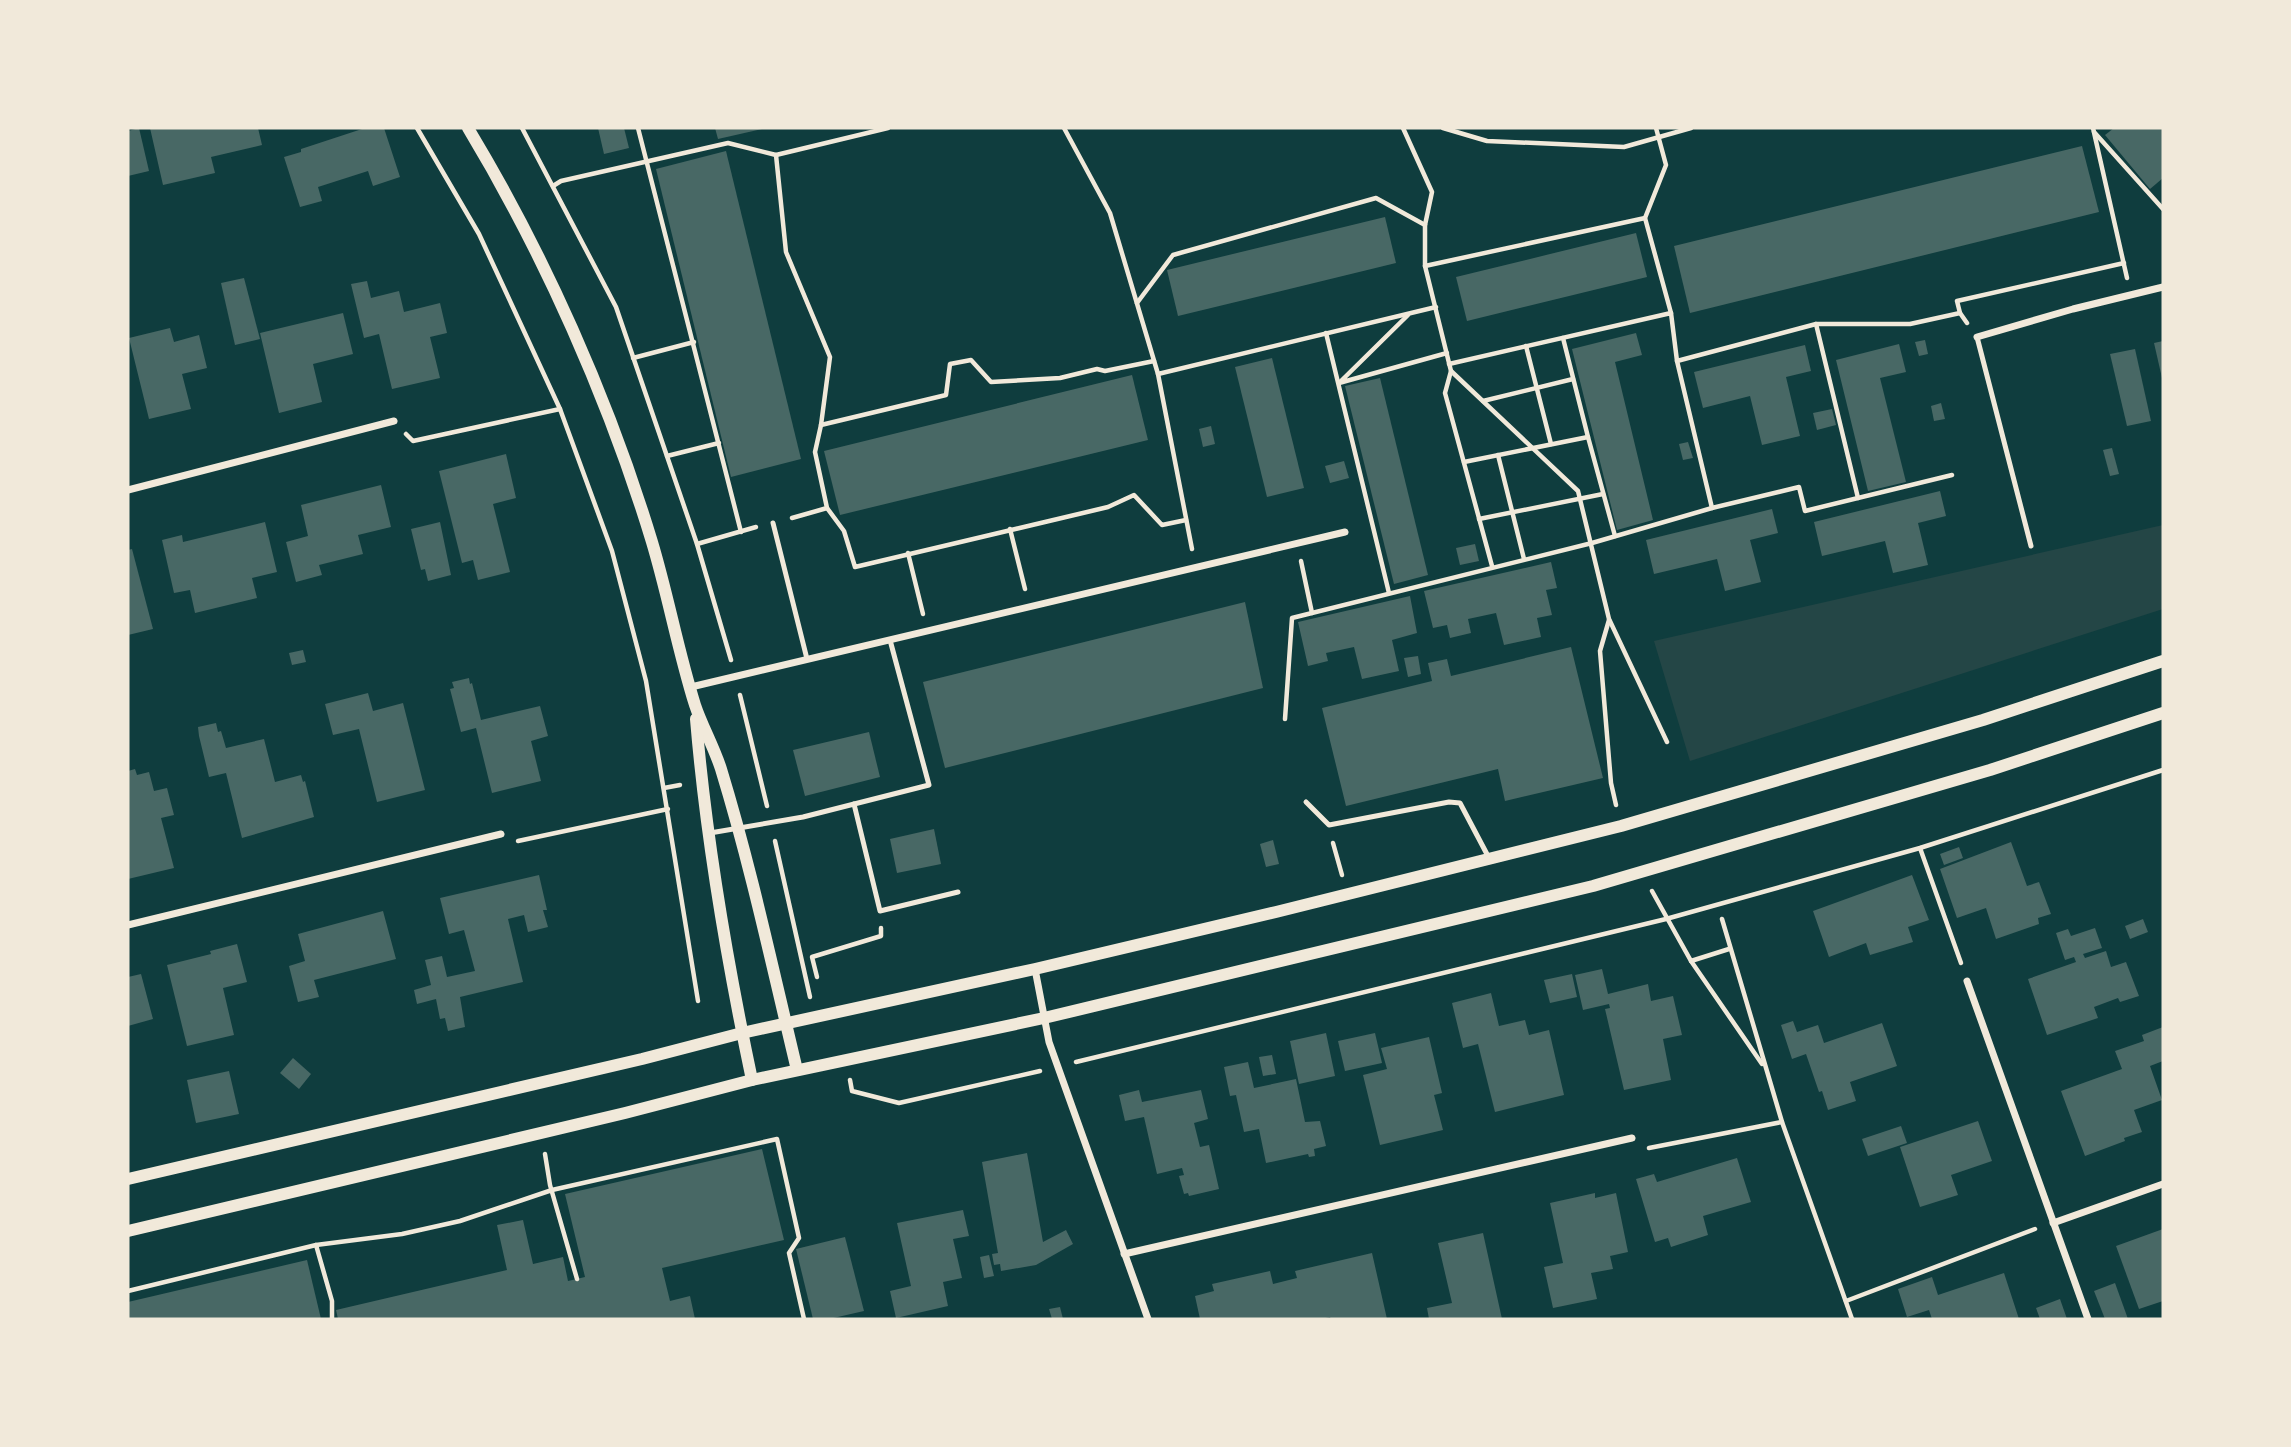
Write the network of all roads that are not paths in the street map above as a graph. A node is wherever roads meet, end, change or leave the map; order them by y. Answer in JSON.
{"nodes":[{"id":1,"x":468,"y":128,"type":"edge"},
{"id":2,"x":2163,"y":287,"type":"edge"},
{"id":3,"x":1977,"y":337,"type":"joint"},
{"id":4,"x":394,"y":421,"type":"road end"},
{"id":5,"x":128,"y":490,"type":"edge"},
{"id":6,"x":773,"y":523,"type":"road end"},
{"id":7,"x":1345,"y":532,"type":"dead end"},
{"id":8,"x":2031,"y":546,"type":"dead end"},
{"id":9,"x":890,"y":640,"type":"junction"},
{"id":10,"x":807,"y":659,"type":"junction"},
{"id":11,"x":2163,"y":661,"type":"edge"},
{"id":12,"x":691,"y":687,"type":"junction"},
{"id":13,"x":695,"y":704,"type":"junction"},
{"id":14,"x":2163,"y":713,"type":"edge"},
{"id":15,"x":1307,"y":802,"type":"dead end"},
{"id":16,"x":854,"y":804,"type":"junction"},
{"id":17,"x":738,"y":830,"type":"junction"},
{"id":18,"x":709,"y":833,"type":"junction"},
{"id":19,"x":501,"y":834,"type":"road end"},
{"id":20,"x":1489,"y":858,"type":"junction"},
{"id":21,"x":958,"y":892,"type":"dead end"},
{"id":22,"x":128,"y":925,"type":"edge"},
{"id":23,"x":1035,"y":969,"type":"junction"},
{"id":24,"x":1967,"y":981,"type":"road end"},
{"id":25,"x":1044,"y":1018,"type":"junction"},
{"id":26,"x":786,"y":1023,"type":"junction"},
{"id":27,"x":742,"y":1033,"type":"junction"},
{"id":28,"x":797,"y":1070,"type":"junction"},
{"id":29,"x":752,"y":1080,"type":"junction"},
{"id":30,"x":1632,"y":1138,"type":"road end"},
{"id":31,"x":128,"y":1179,"type":"edge"},
{"id":32,"x":2163,"y":1184,"type":"edge"},
{"id":33,"x":2053,"y":1223,"type":"junction"},
{"id":34,"x":128,"y":1231,"type":"edge"},
{"id":35,"x":1124,"y":1254,"type":"junction"},
{"id":36,"x":1148,"y":1319,"type":"edge"},
{"id":37,"x":2088,"y":1319,"type":"edge"}],
"edges":[{"from":1,"to":12,"type":"street"},
{"from":2,"to":3,"type":"street"},
{"from":3,"to":8,"type":"lane"},
{"from":4,"to":5,"type":"street"},
{"from":6,"to":10,"type":"lane"},
{"from":7,"to":9,"type":"street"},
{"from":9,"to":10,"type":"street"},
{"from":9,"to":16,"type":"lane"},
{"from":10,"to":12,"type":"street"},
{"from":11,"to":20,"type":"street"},
{"from":12,"to":13,"type":"street"},
{"from":13,"to":17,"type":"street"},
{"from":13,"to":18,"type":"street"},
{"from":14,"to":25,"type":"street"},
{"from":15,"to":20,"type":"lane"},
{"from":16,"to":17,"type":"lane"},
{"from":16,"to":21,"type":"lane"},
{"from":17,"to":18,"type":"lane"},
{"from":17,"to":26,"type":"street"},
{"from":18,"to":27,"type":"street"},
{"from":19,"to":22,"type":"street"},
{"from":20,"to":23,"type":"street"},
{"from":23,"to":25,"type":"street"},
{"from":23,"to":26,"type":"street"},
{"from":24,"to":33,"type":"street"},
{"from":25,"to":28,"type":"street"},
{"from":25,"to":35,"type":"street"},
{"from":26,"to":27,"type":"street"},
{"from":26,"to":28,"type":"street"},
{"from":27,"to":29,"type":"street"},
{"from":27,"to":31,"type":"street"},
{"from":28,"to":29,"type":"street"},
{"from":29,"to":34,"type":"street"},
{"from":30,"to":35,"type":"street"},
{"from":32,"to":33,"type":"street"},
{"from":33,"to":37,"type":"street"},
{"from":35,"to":36,"type":"street"}]}
